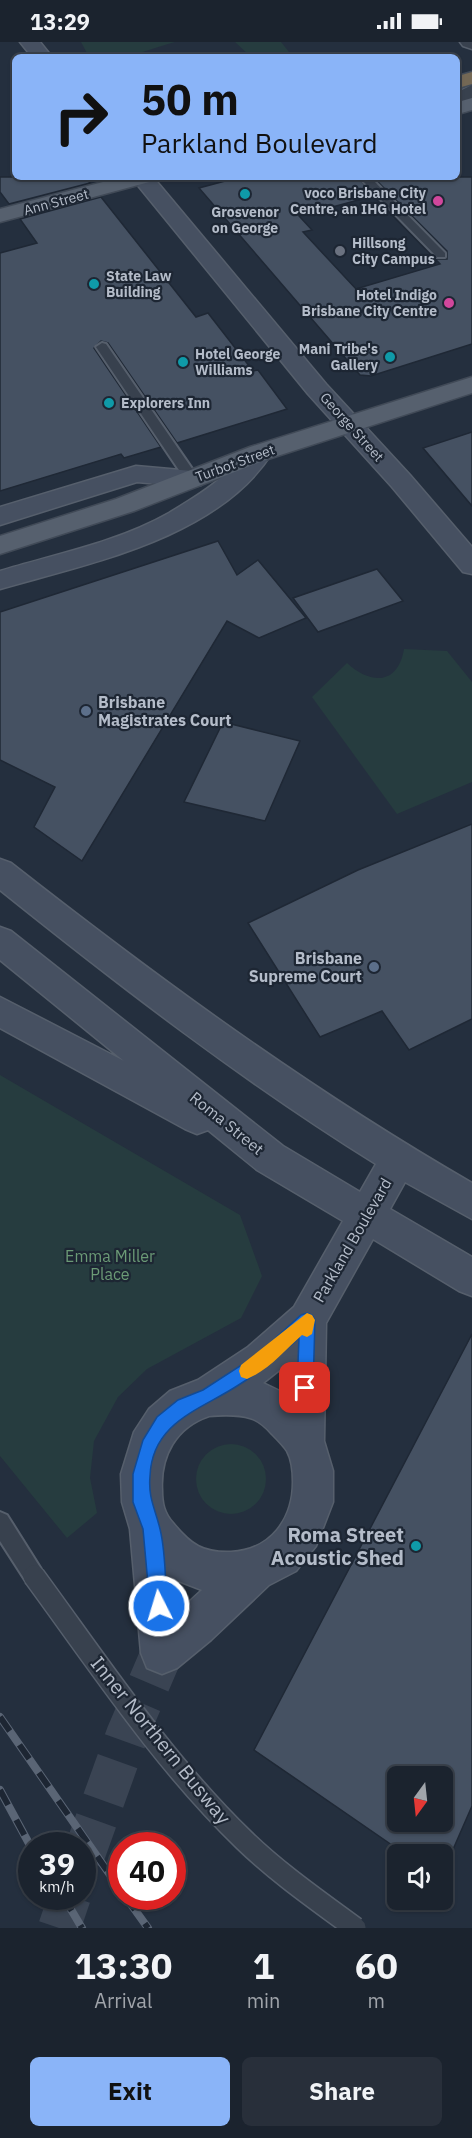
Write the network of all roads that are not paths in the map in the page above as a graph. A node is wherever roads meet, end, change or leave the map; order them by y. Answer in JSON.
{"nodes":[{"id":1,"x":30,"y":42,"type":"edge"},
{"id":2,"x":40,"y":54,"type":"edge"},
{"id":3,"x":133,"y":180,"type":"edge"},
{"id":4,"x":146,"y":180,"type":"edge"},
{"id":5,"x":367,"y":180,"type":"edge"},
{"id":6,"x":0,"y":216,"type":"edge"},
{"id":7,"x":441,"y":255,"type":"dead end"},
{"id":8,"x":102,"y":347,"type":"dead end"},
{"id":9,"x":472,"y":385,"type":"edge"},
{"id":10,"x":349,"y":424,"type":"junction"},
{"id":11,"x":259,"y":453,"type":"junction"},
{"id":12,"x":192,"y":479,"type":"junction"},
{"id":13,"x":0,"y":516,"type":"edge"},
{"id":14,"x":0,"y":545,"type":"edge"},
{"id":15,"x":472,"y":565,"type":"edge"},
{"id":16,"x":0,"y":580,"type":"edge"},
{"id":17,"x":0,"y":872,"type":"edge"},
{"id":18,"x":0,"y":941,"type":"edge"},
{"id":19,"x":0,"y":1011,"type":"edge"},
{"id":20,"x":270,"y":1158,"type":"junction"},
{"id":21,"x":398,"y":1160,"type":"junction"},
{"id":22,"x":472,"y":1202,"type":"edge"},
{"id":23,"x":366,"y":1216,"type":"junction"},
{"id":24,"x":472,"y":1278,"type":"edge"},
{"id":25,"x":307,"y":1320,"type":"junction"},
{"id":26,"x":208,"y":1396,"type":"junction"},
{"id":27,"x":304,"y":1441,"type":"junction"},
{"id":28,"x":0,"y":1522,"type":"edge"},
{"id":29,"x":152,"y":1529,"type":"junction"},
{"id":30,"x":254,"y":1570,"type":"junction"},
{"id":31,"x":355,"y":1928,"type":"edge"}],
"edges":[{"from":1,"to":2,"type":"main road"},
{"from":3,"to":6,"type":"main road","name":"Ann Street"},
{"from":4,"to":10,"type":"main road","name":"George Street"},
{"from":5,"to":7,"type":"lane"},
{"from":8,"to":12,"type":"lane"},
{"from":9,"to":10,"type":"main road","name":"Turbot Street"},
{"from":10,"to":11,"type":"main road","name":"Turbot Street"},
{"from":10,"to":15,"type":"main road","name":"George Street"},
{"from":11,"to":12,"type":"main road","name":"Turbot Street"},
{"from":11,"to":16,"type":"main road"},
{"from":12,"to":13,"type":"main road"},
{"from":12,"to":14,"type":"main road","name":"Turbot Street"},
{"from":17,"to":21,"type":"main road"},
{"from":18,"to":20,"type":"main road","name":"Roma Street"},
{"from":19,"to":20,"type":"main road"},
{"from":20,"to":23,"type":"main road","name":"Roma Street"},
{"from":21,"to":22,"type":"main road"},
{"from":21,"to":23,"type":"main road","name":"Parkland Boulevard"},
{"from":23,"to":24,"type":"main road","name":"Roma Street"},
{"from":23,"to":25,"type":"main road","name":"Parkland Boulevard"},
{"from":25,"to":26,"type":"main road","name":"Parkland Boulevard"},
{"from":25,"to":27,"type":"main road","name":"Parkland Boulevard"},
{"from":26,"to":27,"type":"main road","name":"Parkland Boulevard"},
{"from":26,"to":29,"type":"main road","name":"Parkland Boulevard"},
{"from":27,"to":30,"type":"main road","name":"Parkland Boulevard"},
{"from":28,"to":31,"type":"lane","name":"Inner Northern Busway","bridge":true},
{"from":29,"to":30,"type":"main road","name":"Parkland Boulevard"},
{"from":29,"to":30,"type":"main road","name":"Parkland Boulevard"}]}
